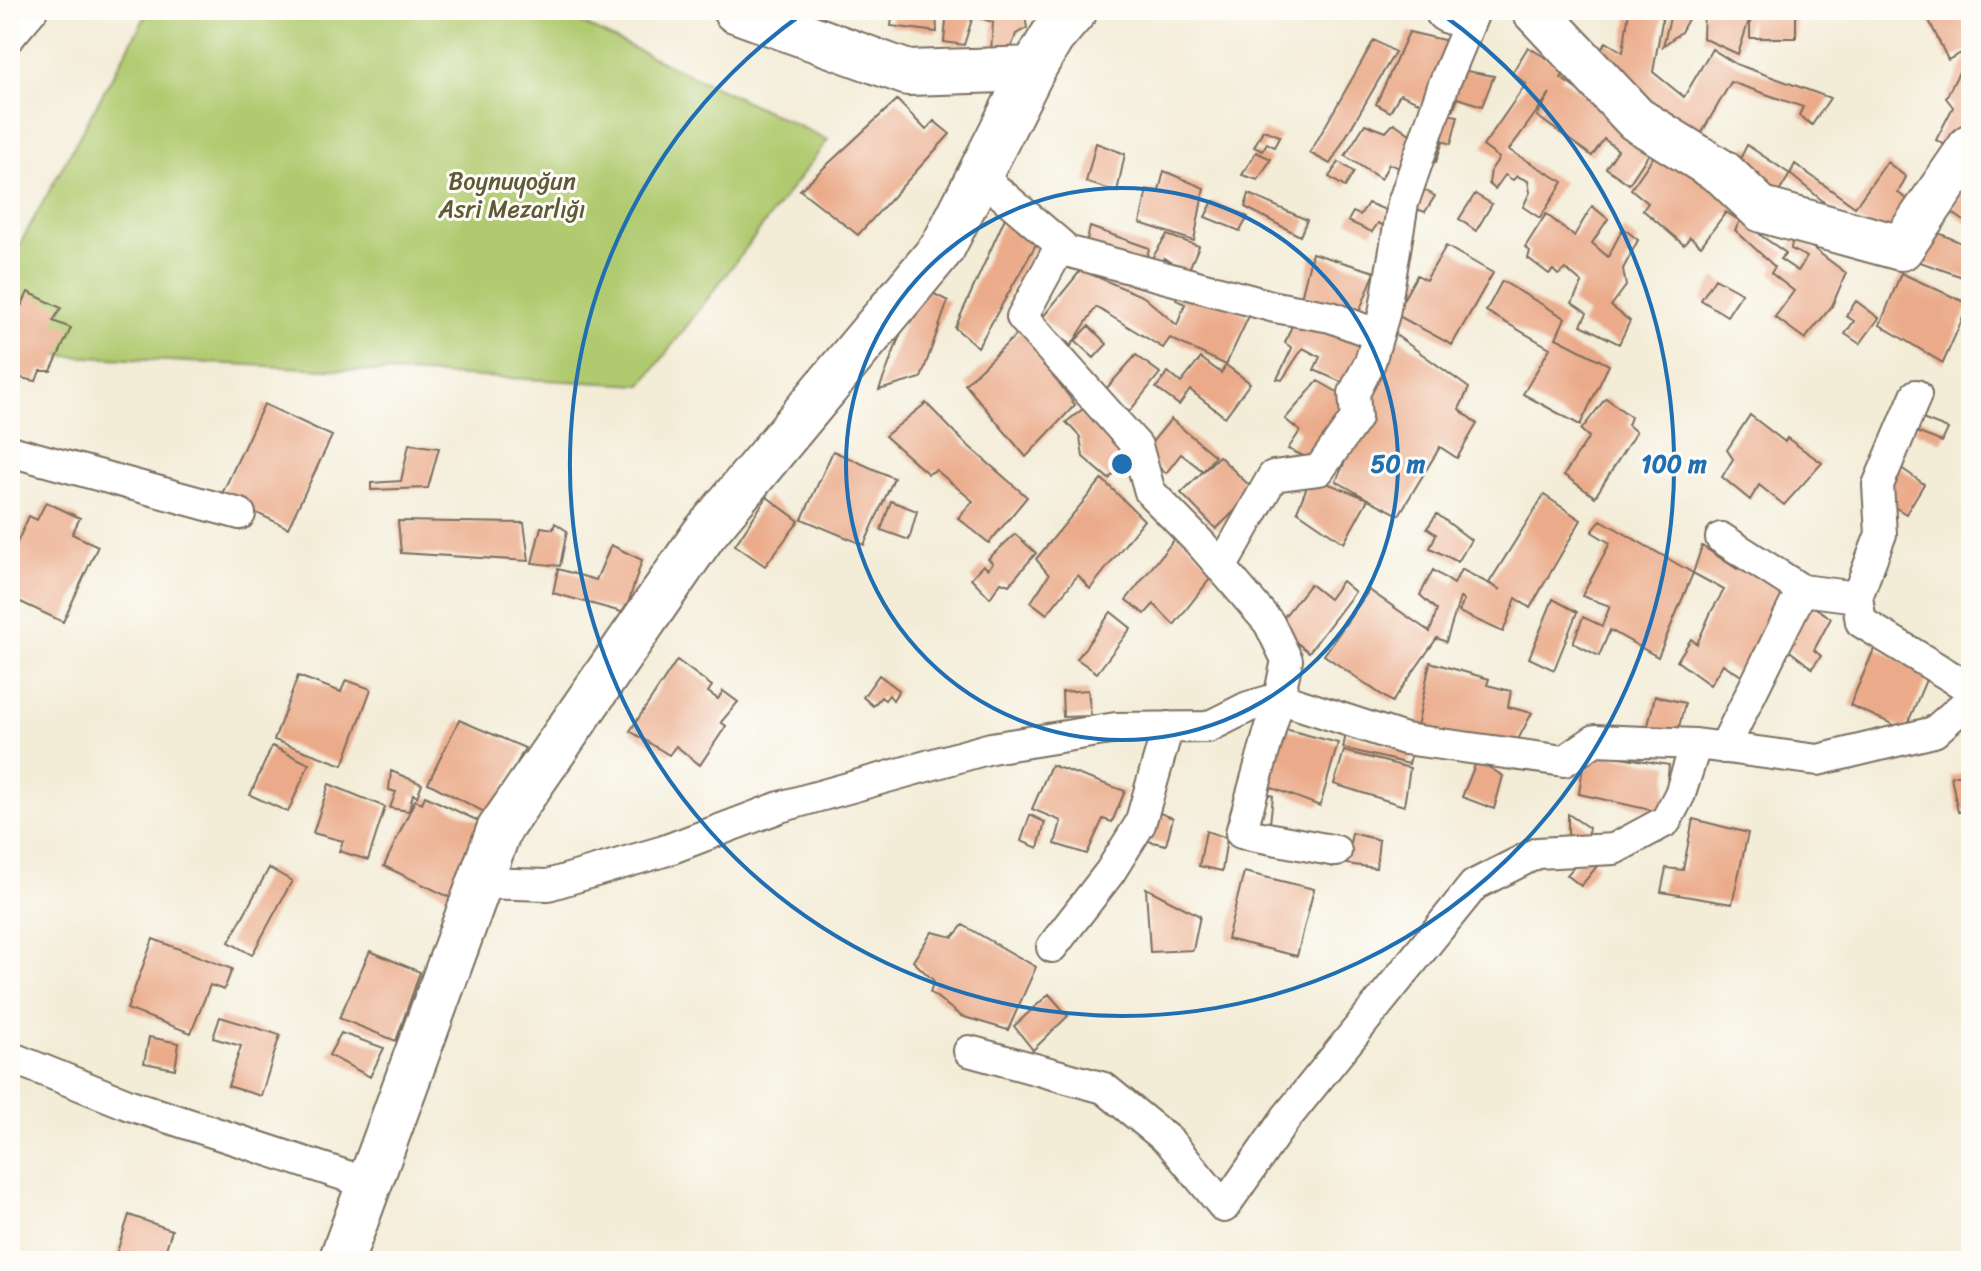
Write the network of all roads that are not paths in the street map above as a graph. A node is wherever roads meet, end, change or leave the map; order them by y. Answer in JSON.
{"nodes":[{"id":1,"x":32,"y":10,"type":"edge"},
{"id":2,"x":735,"y":10,"type":"edge"},
{"id":3,"x":1075,"y":10,"type":"edge"},
{"id":4,"x":1447,"y":10,"type":"edge"},
{"id":5,"x":1460,"y":10,"type":"edge"},
{"id":6,"x":1475,"y":10,"type":"edge"},
{"id":7,"x":1534,"y":10,"type":"edge"},
{"id":8,"x":10,"y":36,"type":"edge"},
{"id":9,"x":1033,"y":69,"type":"junction"},
{"id":10,"x":1971,"y":146,"type":"edge"},
{"id":11,"x":979,"y":175,"type":"junction"},
{"id":12,"x":1059,"y":249,"type":"junction"},
{"id":13,"x":1378,"y":335,"type":"junction"},
{"id":14,"x":1916,"y":395,"type":"dead end"},
{"id":15,"x":10,"y":451,"type":"edge"},
{"id":16,"x":240,"y":514,"type":"dead end"},
{"id":17,"x":1721,"y":538,"type":"dead end"},
{"id":18,"x":1221,"y":568,"type":"junction"},
{"id":19,"x":1802,"y":590,"type":"junction"},
{"id":20,"x":1857,"y":597,"type":"junction"},
{"id":21,"x":1971,"y":689,"type":"edge"},
{"id":22,"x":1279,"y":698,"type":"junction"},
{"id":23,"x":1971,"y":699,"type":"edge"},
{"id":24,"x":1168,"y":727,"type":"junction"},
{"id":25,"x":1710,"y":746,"type":"junction"},
{"id":26,"x":1336,"y":851,"type":"dead end"},
{"id":27,"x":481,"y":883,"type":"junction"},
{"id":28,"x":1052,"y":947,"type":"dead end"},
{"id":29,"x":969,"y":1051,"type":"dead end"},
{"id":30,"x":10,"y":1057,"type":"edge"},
{"id":31,"x":368,"y":1183,"type":"junction"},
{"id":32,"x":341,"y":1261,"type":"edge"}],
"edges":[{"from":1,"to":8,"type":"street"},
{"from":2,"to":9,"type":"street"},
{"from":3,"to":9,"type":"street"},
{"from":4,"to":5,"type":"street"},
{"from":6,"to":13,"type":"street"},
{"from":7,"to":10,"type":"street"},
{"from":9,"to":11,"type":"street"},
{"from":11,"to":12,"type":"street"},
{"from":11,"to":27,"type":"street"},
{"from":12,"to":13,"type":"street"},
{"from":12,"to":18,"type":"street"},
{"from":13,"to":18,"type":"street"},
{"from":14,"to":20,"type":"street"},
{"from":15,"to":16,"type":"street"},
{"from":17,"to":19,"type":"street"},
{"from":18,"to":22,"type":"street"},
{"from":19,"to":20,"type":"street"},
{"from":19,"to":25,"type":"street"},
{"from":20,"to":21,"type":"street"},
{"from":22,"to":24,"type":"street"},
{"from":22,"to":25,"type":"street"},
{"from":22,"to":26,"type":"street"},
{"from":23,"to":25,"type":"street"},
{"from":24,"to":27,"type":"street"},
{"from":24,"to":28,"type":"street"},
{"from":25,"to":29,"type":"street"},
{"from":27,"to":31,"type":"street"},
{"from":30,"to":31,"type":"street"},
{"from":31,"to":32,"type":"street"}]}
